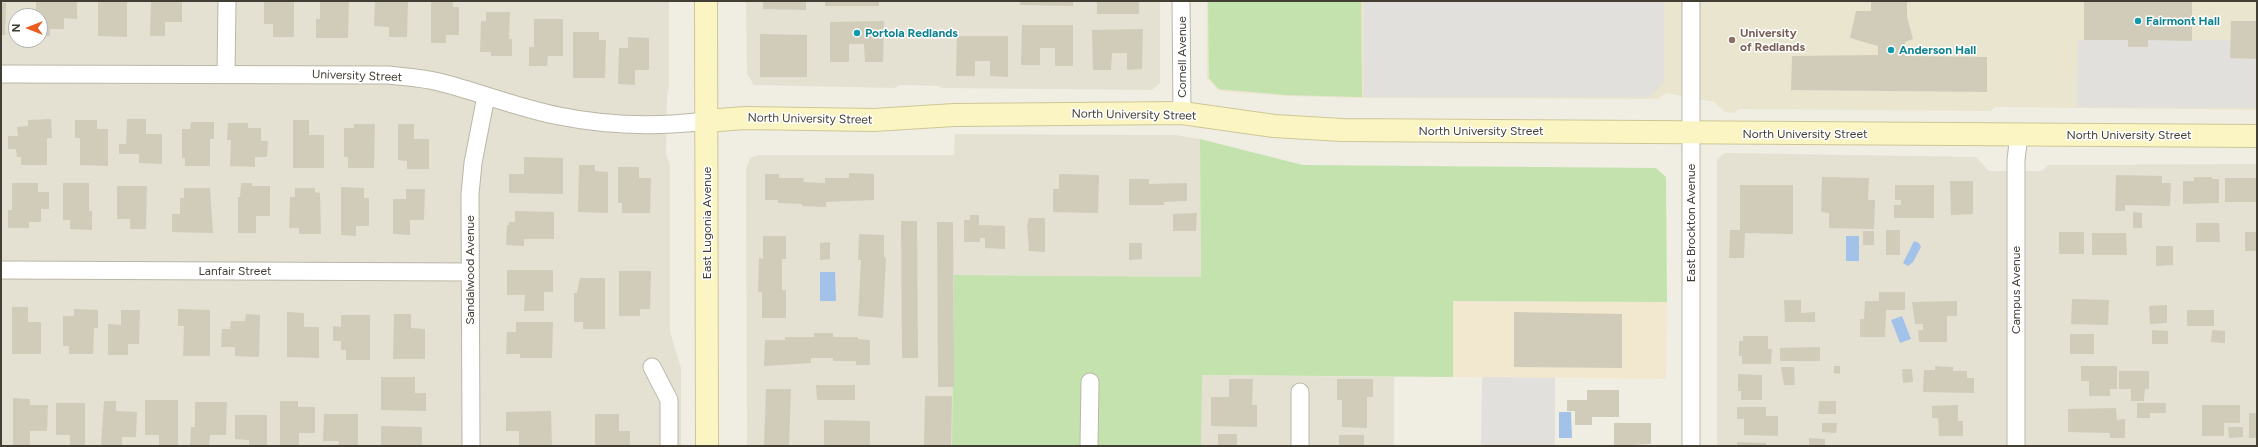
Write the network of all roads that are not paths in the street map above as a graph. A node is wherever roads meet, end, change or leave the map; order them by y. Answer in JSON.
{"nodes":[{"id":1,"x":227,"y":1,"type":"edge"},
{"id":2,"x":706,"y":1,"type":"edge"},
{"id":3,"x":1182,"y":1,"type":"edge"},
{"id":4,"x":1691,"y":1,"type":"edge"},
{"id":5,"x":1,"y":74,"type":"edge"},
{"id":6,"x":226,"y":74,"type":"junction"},
{"id":7,"x":486,"y":96,"type":"junction"},
{"id":8,"x":1182,"y":113,"type":"junction"},
{"id":9,"x":706,"y":121,"type":"junction"},
{"id":10,"x":1691,"y":133,"type":"junction"},
{"id":11,"x":2019,"y":135,"type":"junction"},
{"id":12,"x":2257,"y":136,"type":"edge"},
{"id":13,"x":1,"y":270,"type":"edge"},
{"id":14,"x":470,"y":272,"type":"junction"},
{"id":15,"x":652,"y":367,"type":"dead end"},
{"id":16,"x":1090,"y":382,"type":"dead end"},
{"id":17,"x":1300,"y":392,"type":"dead end"},
{"id":18,"x":471,"y":446,"type":"edge"},
{"id":19,"x":669,"y":446,"type":"edge"},
{"id":20,"x":707,"y":446,"type":"edge"},
{"id":21,"x":1089,"y":446,"type":"edge"},
{"id":22,"x":1300,"y":446,"type":"edge"},
{"id":23,"x":1691,"y":446,"type":"edge"},
{"id":24,"x":2016,"y":446,"type":"edge"}],
"edges":[{"from":1,"to":6,"type":"street"},
{"from":2,"to":9,"type":"street","name":"East Lugonia Avenue"},
{"from":3,"to":8,"type":"street","name":"Cornell Avenue"},
{"from":4,"to":10,"type":"street","name":"East Brockton Avenue"},
{"from":5,"to":6,"type":"street","name":"University Street"},
{"from":6,"to":7,"type":"street","name":"University Street"},
{"from":7,"to":9,"type":"street","name":"University Street"},
{"from":7,"to":14,"type":"street","name":"Sandalwood Avenue"},
{"from":8,"to":9,"type":"street","name":"North University Street"},
{"from":8,"to":10,"type":"street","name":"North University Street"},
{"from":9,"to":20,"type":"street","name":"East Lugonia Avenue"},
{"from":10,"to":11,"type":"street","name":"North University Street"},
{"from":10,"to":23,"type":"street","name":"East Brockton Avenue"},
{"from":11,"to":12,"type":"street","name":"North University Street"},
{"from":11,"to":24,"type":"street","name":"Campus Avenue"},
{"from":13,"to":14,"type":"street","name":"Lanfair Street"},
{"from":14,"to":18,"type":"street","name":"Sandalwood Avenue"},
{"from":15,"to":19,"type":"street"},
{"from":16,"to":21,"type":"street"},
{"from":17,"to":22,"type":"street"}]}
